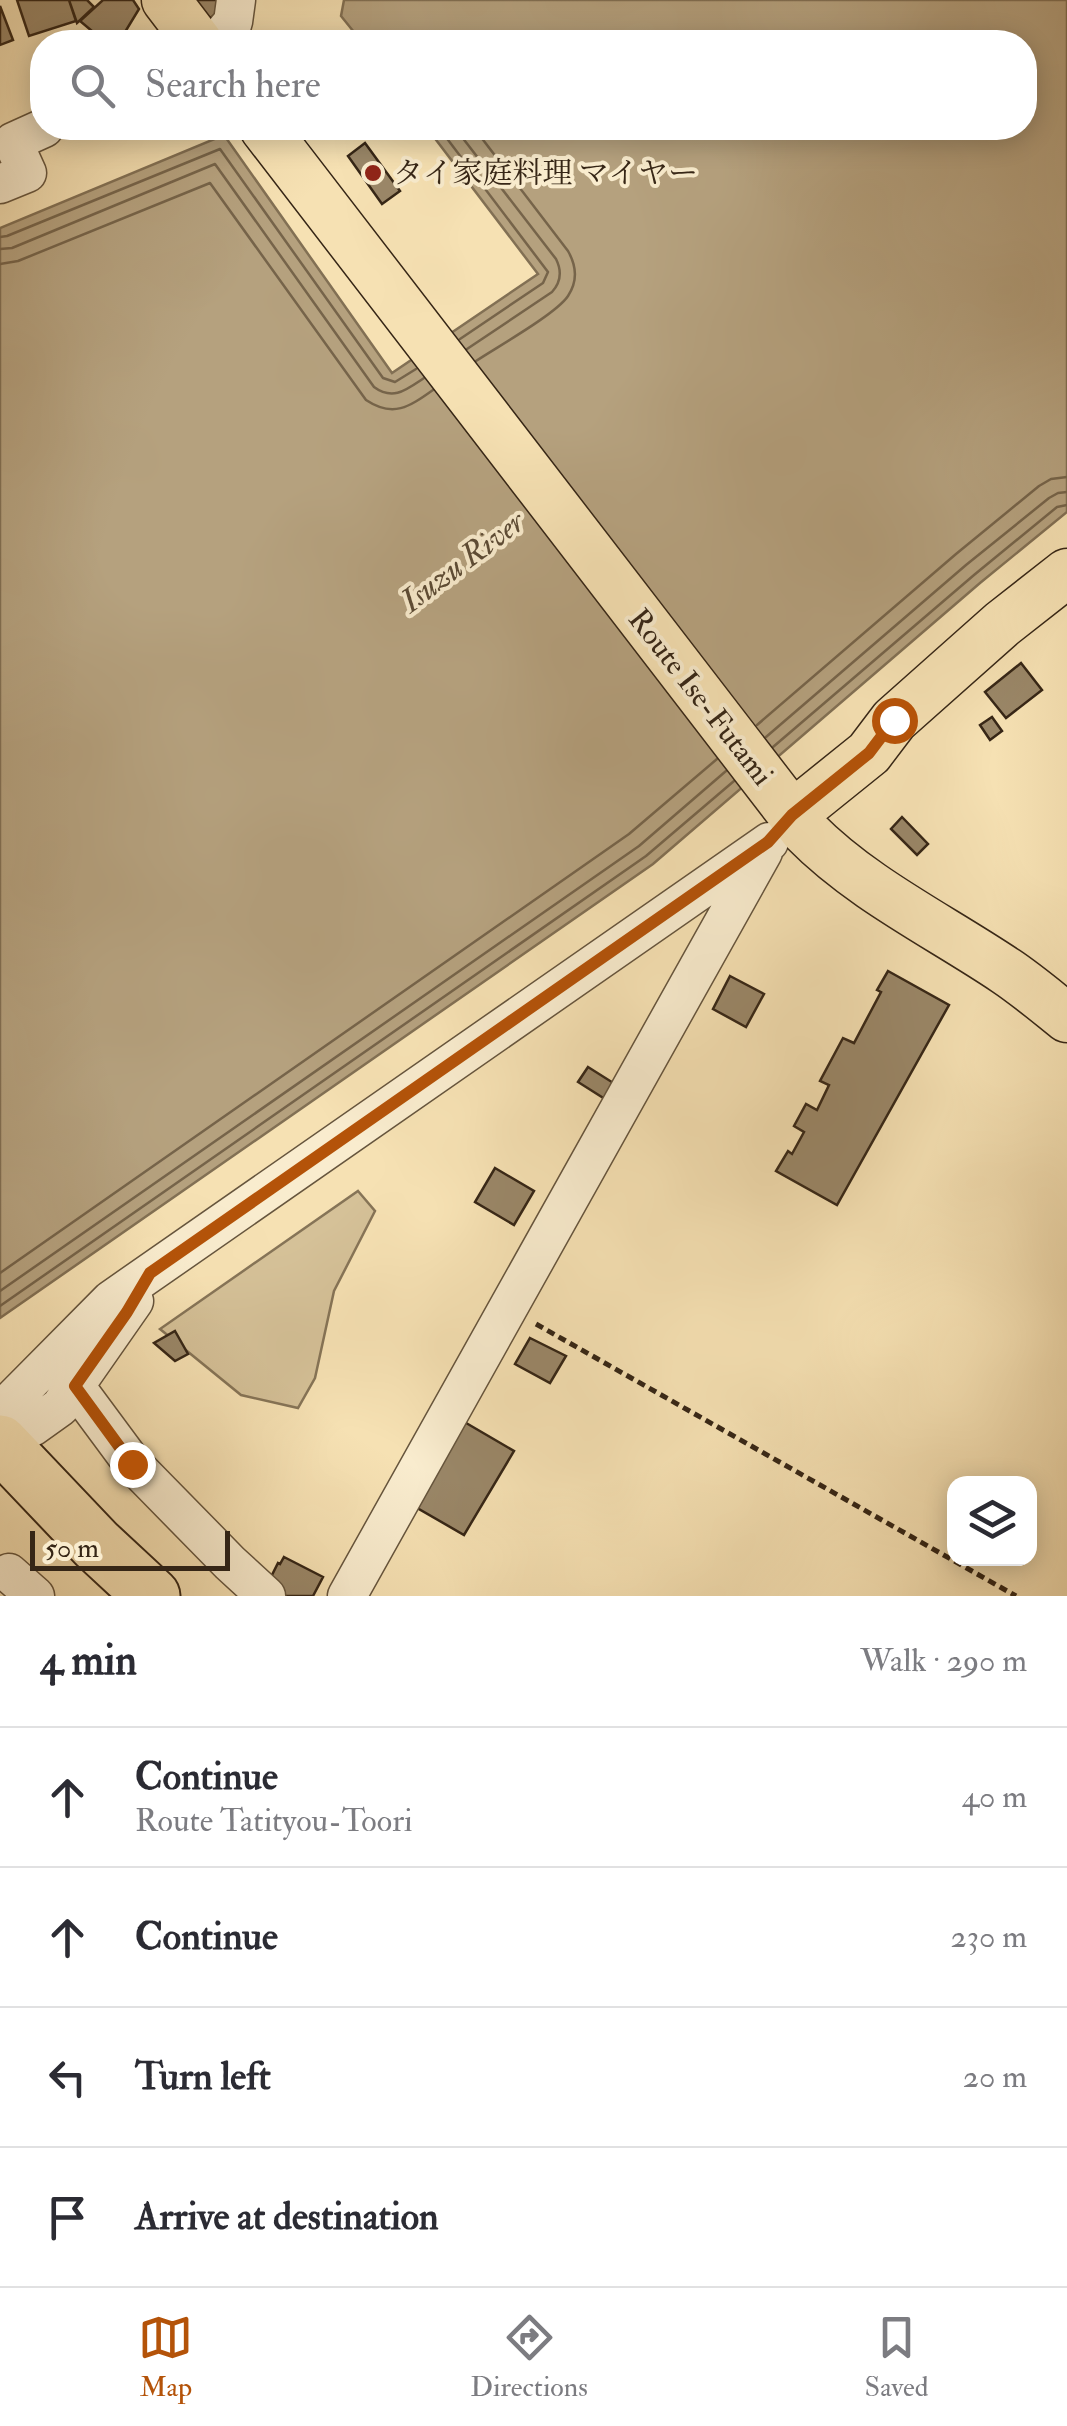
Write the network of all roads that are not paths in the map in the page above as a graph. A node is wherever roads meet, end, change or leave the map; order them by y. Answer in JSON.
{"nodes":[{"id":1,"x":166,"y":0,"type":"edge"},
{"id":2,"x":236,"y":0,"type":"edge"},
{"id":3,"x":189,"y":30,"type":"edge"},
{"id":4,"x":227,"y":30,"type":"edge"},
{"id":5,"x":273,"y":140,"type":"edge"},
{"id":6,"x":1067,"y":574,"type":"edge"},
{"id":7,"x":777,"y":814,"type":"junction"},
{"id":8,"x":1067,"y":1018,"type":"edge"},
{"id":9,"x":150,"y":1273,"type":"junction"},
{"id":10,"x":75,"y":1386,"type":"junction"},
{"id":11,"x":11,"y":1427,"type":"edge"},
{"id":12,"x":0,"y":1495,"type":"edge"},
{"id":13,"x":99,"y":1596,"type":"edge"},
{"id":14,"x":152,"y":1596,"type":"edge"},
{"id":15,"x":266,"y":1596,"type":"edge"},
{"id":16,"x":347,"y":1596,"type":"edge"}],
"edges":[{"from":1,"to":3,"type":"main road"},
{"from":2,"to":4,"type":"street"},
{"from":5,"to":7,"type":"main road","name":"Route Ise-Futami"},
{"from":6,"to":7,"type":"main road"},
{"from":7,"to":8,"type":"main road","name":"Route Ise-Futami"},
{"from":7,"to":9,"type":"street"},
{"from":7,"to":16,"type":"street"},
{"from":9,"to":10,"type":"street"},
{"from":9,"to":11,"type":"street"},
{"from":10,"to":11,"type":"street"},
{"from":10,"to":15,"type":"street"},
{"from":11,"to":14,"type":"highway"},
{"from":12,"to":13,"type":"highway"}]}
